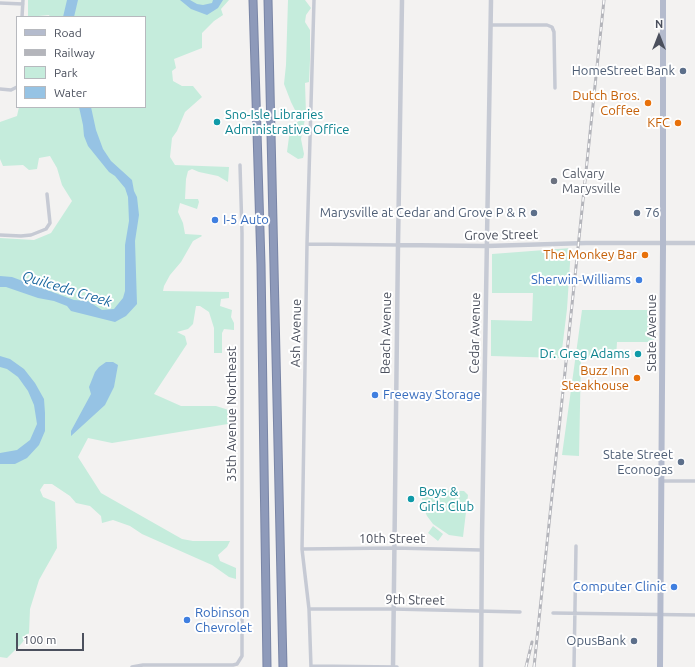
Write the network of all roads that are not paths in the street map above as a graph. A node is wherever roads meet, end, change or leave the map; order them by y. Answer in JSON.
{"nodes":[{"id":1,"x":253,"y":0,"type":"edge"},
{"id":2,"x":268,"y":0,"type":"edge"},
{"id":3,"x":314,"y":0,"type":"edge"},
{"id":4,"x":402,"y":0,"type":"edge"},
{"id":5,"x":491,"y":0,"type":"edge"},
{"id":6,"x":663,"y":0,"type":"edge"},
{"id":7,"x":23,"y":2,"type":"edge"},
{"id":8,"x":0,"y":3,"type":"edge"},
{"id":9,"x":22,"y":16,"type":"edge"},
{"id":10,"x":490,"y":25,"type":"junction"},
{"id":11,"x":16,"y":88,"type":"edge"},
{"id":12,"x":555,"y":88,"type":"dead end"},
{"id":13,"x":0,"y":89,"type":"edge"},
{"id":14,"x":240,"y":165,"type":"dead end"},
{"id":15,"x":46,"y":194,"type":"dead end"},
{"id":16,"x":0,"y":235,"type":"edge"},
{"id":17,"x":663,"y":242,"type":"junction"},
{"id":18,"x":695,"y":243,"type":"edge"},
{"id":19,"x":308,"y":244,"type":"junction"},
{"id":20,"x":398,"y":245,"type":"junction"},
{"id":21,"x":487,"y":246,"type":"junction"},
{"id":22,"x":662,"y":481,"type":"junction"},
{"id":23,"x":695,"y":481,"type":"edge"},
{"id":24,"x":576,"y":546,"type":"dead end"},
{"id":25,"x":394,"y":548,"type":"junction"},
{"id":26,"x":302,"y":549,"type":"junction"},
{"id":27,"x":482,"y":550,"type":"junction"},
{"id":28,"x":309,"y":609,"type":"junction"},
{"id":29,"x":393,"y":609,"type":"junction"},
{"id":30,"x":482,"y":612,"type":"junction"},
{"id":31,"x":520,"y":612,"type":"dead end"},
{"id":32,"x":553,"y":613,"type":"dead end"},
{"id":33,"x":575,"y":613,"type":"junction"},
{"id":34,"x":661,"y":614,"type":"junction"},
{"id":35,"x":695,"y":615,"type":"edge"},
{"id":36,"x":283,"y":617,"type":"junction"},
{"id":37,"x":311,"y":666,"type":"edge"},
{"id":38,"x":132,"y":667,"type":"edge"},
{"id":39,"x":266,"y":667,"type":"edge"},
{"id":40,"x":283,"y":667,"type":"edge"},
{"id":41,"x":287,"y":667,"type":"edge"},
{"id":42,"x":393,"y":667,"type":"edge"},
{"id":43,"x":397,"y":667,"type":"edge"},
{"id":44,"x":481,"y":667,"type":"edge"},
{"id":45,"x":574,"y":667,"type":"edge"},
{"id":46,"x":660,"y":667,"type":"edge"}],
"edges":[{"from":1,"to":39,"type":"highway"},
{"from":2,"to":36,"type":"highway"},
{"from":3,"to":19,"type":"street","name":"Ash Avenue"},
{"from":4,"to":20,"type":"street","name":"Beach Avenue"},
{"from":5,"to":10,"type":"street","name":"Cedar Avenue"},
{"from":6,"to":17,"type":"main road","name":"State Avenue"},
{"from":7,"to":8,"type":"street"},
{"from":7,"to":9,"type":"street"},
{"from":10,"to":12,"type":"street"},
{"from":10,"to":21,"type":"street","name":"Cedar Avenue"},
{"from":11,"to":13,"type":"street"},
{"from":14,"to":38,"type":"street","name":"35th Avenue Northeast"},
{"from":15,"to":16,"type":"street"},
{"from":17,"to":18,"type":"street","name":"Grove Street"},
{"from":17,"to":21,"type":"street","name":"Grove Street"},
{"from":17,"to":22,"type":"main road","name":"State Avenue"},
{"from":19,"to":20,"type":"street","name":"Grove Street"},
{"from":19,"to":26,"type":"street","name":"Ash Avenue"},
{"from":20,"to":21,"type":"street","name":"Grove Street"},
{"from":20,"to":25,"type":"street","name":"Beach Avenue"},
{"from":21,"to":27,"type":"street","name":"Cedar Avenue"},
{"from":22,"to":23,"type":"street"},
{"from":22,"to":34,"type":"main road","name":"State Avenue"},
{"from":24,"to":33,"type":"street"},
{"from":25,"to":26,"type":"street","name":"10th Street"},
{"from":25,"to":27,"type":"street","name":"10th Street"},
{"from":25,"to":29,"type":"street","name":"Beach Avenue"},
{"from":26,"to":28,"type":"street","name":"Ash Avenue"},
{"from":27,"to":30,"type":"street","name":"Cedar Avenue"},
{"from":28,"to":29,"type":"street","name":"9th Street"},
{"from":28,"to":37,"type":"street","name":"Ash Avenue"},
{"from":29,"to":30,"type":"street","name":"9th Street"},
{"from":29,"to":42,"type":"street","name":"Beach Avenue"},
{"from":30,"to":31,"type":"street","name":"9th Street"},
{"from":30,"to":44,"type":"street","name":"Cedar Avenue"},
{"from":32,"to":33,"type":"street"},
{"from":33,"to":34,"type":"street"},
{"from":33,"to":45,"type":"street"},
{"from":34,"to":35,"type":"street"},
{"from":34,"to":46,"type":"main road","name":"State Avenue"},
{"from":36,"to":40,"type":"highway"},
{"from":36,"to":41,"type":"highway"},
{"from":37,"to":42,"type":"street"},
{"from":42,"to":43,"type":"street"}]}
